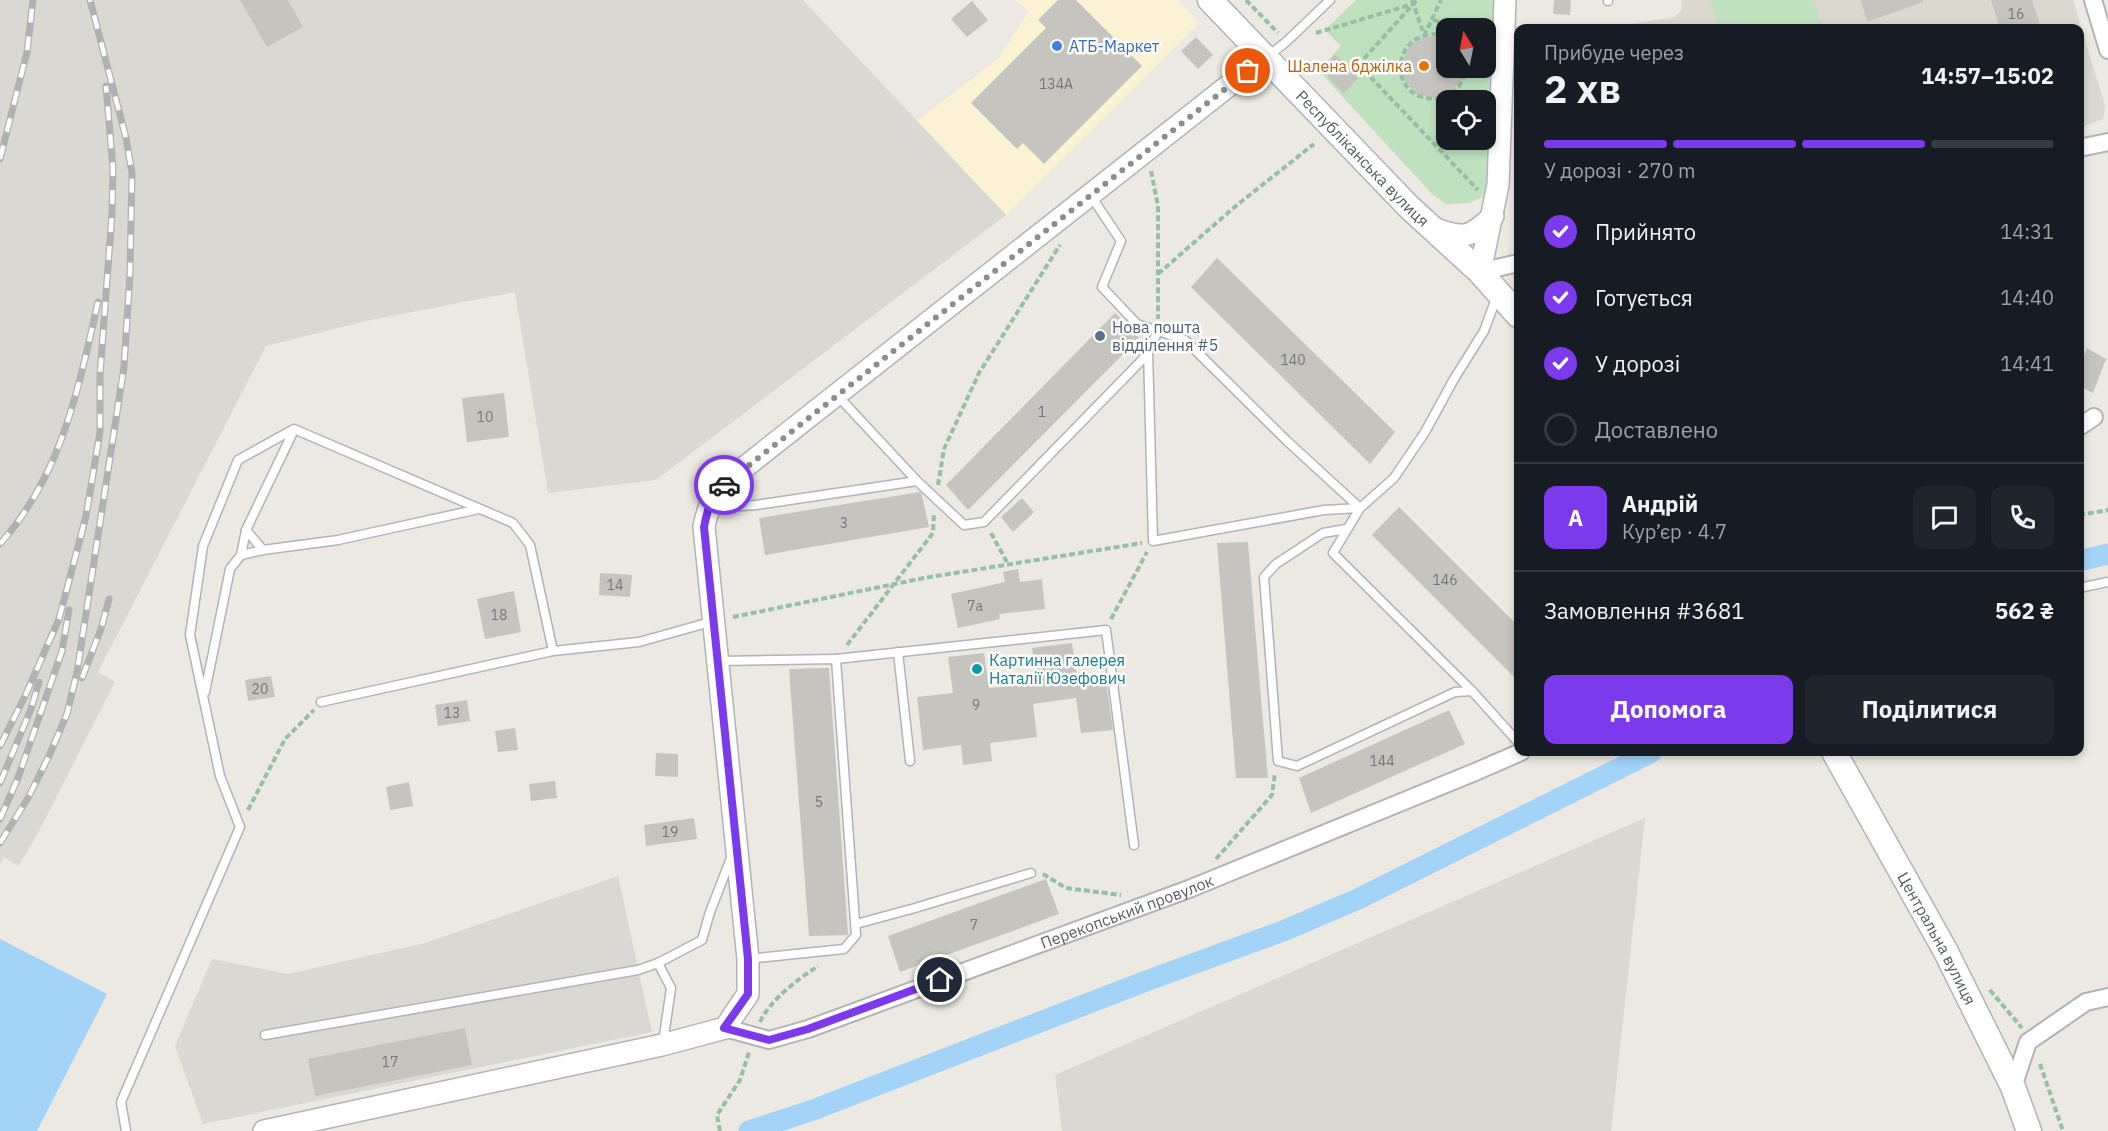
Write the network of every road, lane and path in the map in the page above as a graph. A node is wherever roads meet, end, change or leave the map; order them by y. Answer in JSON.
{"nodes":[{"id":1,"x":1210,"y":0,"type":"edge"},
{"id":2,"x":1246,"y":0,"type":"edge"},
{"id":3,"x":1330,"y":0,"type":"edge"},
{"id":4,"x":1441,"y":0,"type":"edge"},
{"id":5,"x":1505,"y":0,"type":"edge"},
{"id":6,"x":2093,"y":0,"type":"edge"},
{"id":7,"x":1414,"y":1,"type":"edge"},
{"id":8,"x":1432,"y":20,"type":"junction"},
{"id":9,"x":1436,"y":21,"type":"edge"},
{"id":10,"x":1424,"y":36,"type":"junction"},
{"id":11,"x":1436,"y":36,"type":"edge"},
{"id":12,"x":1286,"y":42,"type":"junction"},
{"id":13,"x":2108,"y":50,"type":"edge"},
{"id":14,"x":1265,"y":57,"type":"junction"},
{"id":15,"x":1358,"y":64,"type":"junction"},
{"id":16,"x":1352,"y":72,"type":"dead end"},
{"id":17,"x":1464,"y":78,"type":"edge"},
{"id":18,"x":2108,"y":142,"type":"edge"},
{"id":19,"x":1314,"y":144,"type":"dead end"},
{"id":20,"x":2084,"y":146,"type":"edge"},
{"id":21,"x":1150,"y":164,"type":"dead end"},
{"id":22,"x":1090,"y":196,"type":"junction"},
{"id":23,"x":1489,"y":207,"type":"junction"},
{"id":24,"x":1432,"y":228,"type":"junction"},
{"id":25,"x":1066,"y":236,"type":"dead end"},
{"id":26,"x":1514,"y":264,"type":"edge"},
{"id":27,"x":1480,"y":272,"type":"junction"},
{"id":28,"x":1158,"y":274,"type":"junction"},
{"id":29,"x":1498,"y":293,"type":"junction"},
{"id":30,"x":1514,"y":311,"type":"edge"},
{"id":31,"x":1158,"y":332,"type":"junction"},
{"id":32,"x":1148,"y":350,"type":"junction"},
{"id":33,"x":837,"y":395,"type":"junction"},
{"id":34,"x":2094,"y":417,"type":"dead end"},
{"id":35,"x":2084,"y":424,"type":"edge"},
{"id":36,"x":294,"y":429,"type":"junction"},
{"id":37,"x":917,"y":481,"type":"junction"},
{"id":38,"x":936,"y":498,"type":"junction"},
{"id":39,"x":708,"y":508,"type":"junction"},
{"id":40,"x":1359,"y":508,"type":"junction"},
{"id":41,"x":479,"y":509,"type":"junction"},
{"id":42,"x":2108,"y":510,"type":"edge"},
{"id":43,"x":2084,"y":514,"type":"edge"},
{"id":44,"x":984,"y":522,"type":"junction"},
{"id":45,"x":1346,"y":529,"type":"junction"},
{"id":46,"x":246,"y":531,"type":"junction"},
{"id":47,"x":1153,"y":541,"type":"junction"},
{"id":48,"x":263,"y":550,"type":"junction"},
{"id":49,"x":240,"y":555,"type":"junction"},
{"id":50,"x":1008,"y":564,"type":"junction"},
{"id":51,"x":2108,"y":582,"type":"edge"},
{"id":52,"x":894,"y":584,"type":"junction"},
{"id":53,"x":2084,"y":587,"type":"edge"},
{"id":54,"x":714,"y":621,"type":"junction"},
{"id":55,"x":1106,"y":630,"type":"junction"},
{"id":56,"x":553,"y":651,"type":"junction"},
{"id":57,"x":898,"y":652,"type":"junction"},
{"id":58,"x":836,"y":659,"type":"junction"},
{"id":59,"x":719,"y":661,"type":"junction"},
{"id":60,"x":1472,"y":691,"type":"junction"},
{"id":61,"x":205,"y":696,"type":"junction"},
{"id":62,"x":321,"y":702,"type":"joint"},
{"id":63,"x":1514,"y":738,"type":"edge"},
{"id":64,"x":1514,"y":755,"type":"edge"},
{"id":65,"x":1836,"y":756,"type":"edge"},
{"id":66,"x":910,"y":761,"type":"dead end"},
{"id":67,"x":1278,"y":761,"type":"junction"},
{"id":68,"x":240,"y":827,"type":"junction"},
{"id":69,"x":737,"y":844,"type":"junction"},
{"id":70,"x":1134,"y":845,"type":"dead end"},
{"id":71,"x":1212,"y":862,"type":"dead end"},
{"id":72,"x":1031,"y":873,"type":"joint"},
{"id":73,"x":1139,"y":907,"type":"junction"},
{"id":74,"x":856,"y":924,"type":"junction"},
{"id":75,"x":748,"y":959,"type":"junction"},
{"id":76,"x":658,"y":963,"type":"junction"},
{"id":77,"x":2108,"y":997,"type":"edge"},
{"id":78,"x":724,"y":1028,"type":"junction"},
{"id":79,"x":265,"y":1035,"type":"dead end"},
{"id":80,"x":662,"y":1045,"type":"junction"},
{"id":81,"x":2013,"y":1087,"type":"junction"},
{"id":82,"x":717,"y":1115,"type":"dead end"},
{"id":83,"x":126,"y":1131,"type":"edge"},
{"id":84,"x":264,"y":1131,"type":"edge"},
{"id":85,"x":720,"y":1131,"type":"edge"},
{"id":86,"x":2028,"y":1131,"type":"edge"}],
"edges":[{"from":1,"to":14,"type":"main road","name":"Республіканська вулиця"},
{"from":2,"to":12,"type":"path"},
{"from":3,"to":12,"type":"lane"},
{"from":4,"to":8,"type":"path"},
{"from":5,"to":23,"type":"street"},
{"from":6,"to":13,"type":"street"},
{"from":7,"to":10,"type":"path"},
{"from":7,"to":12,"type":"path"},
{"from":7,"to":15,"type":"path"},
{"from":8,"to":9,"type":"path"},
{"from":8,"to":10,"type":"path"},
{"from":10,"to":11,"type":"path"},
{"from":10,"to":17,"type":"path"},
{"from":12,"to":14,"type":"lane"},
{"from":14,"to":22,"type":"street"},
{"from":14,"to":24,"type":"main road","name":"Республіканська вулиця"},
{"from":15,"to":16,"type":"path"},
{"from":15,"to":23,"type":"path"},
{"from":18,"to":20,"type":"street"},
{"from":19,"to":28,"type":"path"},
{"from":21,"to":28,"type":"path"},
{"from":22,"to":31,"type":"lane"},
{"from":22,"to":33,"type":"street"},
{"from":23,"to":24,"type":"street"},
{"from":23,"to":27,"type":"street"},
{"from":24,"to":27,"type":"main road","name":"Республіканська вулиця"},
{"from":25,"to":38,"type":"path"},
{"from":26,"to":27,"type":"street"},
{"from":27,"to":29,"type":"main road","name":"Республіканська вулиця"},
{"from":28,"to":31,"type":"path"},
{"from":29,"to":30,"type":"main road","name":"Республіканська вулиця"},
{"from":29,"to":40,"type":"lane"},
{"from":31,"to":32,"type":"lane"},
{"from":31,"to":40,"type":"lane"},
{"from":32,"to":44,"type":"lane"},
{"from":32,"to":47,"type":"lane"},
{"from":33,"to":37,"type":"lane"},
{"from":33,"to":39,"type":"street"},
{"from":34,"to":35,"type":"street"},
{"from":36,"to":41,"type":"lane"},
{"from":36,"to":46,"type":"lane"},
{"from":36,"to":61,"type":"lane"},
{"from":37,"to":38,"type":"lane"},
{"from":37,"to":39,"type":"lane"},
{"from":38,"to":44,"type":"lane"},
{"from":38,"to":52,"type":"path"},
{"from":39,"to":54,"type":"street"},
{"from":40,"to":45,"type":"lane"},
{"from":40,"to":47,"type":"lane"},
{"from":41,"to":48,"type":"lane"},
{"from":41,"to":56,"type":"lane"},
{"from":42,"to":43,"type":"path"},
{"from":44,"to":50,"type":"path"},
{"from":45,"to":60,"type":"lane"},
{"from":45,"to":67,"type":"lane"},
{"from":46,"to":48,"type":"lane"},
{"from":46,"to":49,"type":"lane"},
{"from":47,"to":50,"type":"path"},
{"from":47,"to":55,"type":"path"},
{"from":48,"to":49,"type":"lane"},
{"from":49,"to":61,"type":"lane"},
{"from":50,"to":52,"type":"path"},
{"from":51,"to":53,"type":"lane"},
{"from":52,"to":54,"type":"path"},
{"from":52,"to":58,"type":"path"},
{"from":54,"to":56,"type":"lane"},
{"from":54,"to":59,"type":"street"},
{"from":55,"to":57,"type":"lane"},
{"from":55,"to":70,"type":"lane"},
{"from":56,"to":62,"type":"lane"},
{"from":57,"to":58,"type":"lane"},
{"from":57,"to":66,"type":"lane"},
{"from":58,"to":59,"type":"lane"},
{"from":58,"to":74,"type":"lane"},
{"from":59,"to":69,"type":"street"},
{"from":60,"to":63,"type":"lane"},
{"from":60,"to":67,"type":"lane"},
{"from":61,"to":68,"type":"lane"},
{"from":62,"to":68,"type":"path"},
{"from":64,"to":73,"type":"street","name":"Перекопський провулок"},
{"from":65,"to":81,"type":"main road","name":"Центральна вулиця"},
{"from":67,"to":71,"type":"path"},
{"from":68,"to":83,"type":"lane"},
{"from":69,"to":75,"type":"street"},
{"from":69,"to":76,"type":"lane"},
{"from":72,"to":73,"type":"path"},
{"from":72,"to":74,"type":"lane"},
{"from":73,"to":78,"type":"street","name":"Перекопський провулок"},
{"from":74,"to":75,"type":"lane"},
{"from":75,"to":78,"type":"street"},
{"from":76,"to":79,"type":"lane"},
{"from":76,"to":80,"type":"lane"},
{"from":77,"to":81,"type":"street"},
{"from":78,"to":80,"type":"street"},
{"from":80,"to":84,"type":"street"},
{"from":81,"to":86,"type":"main road","name":"Центральна вулиця"},
{"from":82,"to":85,"type":"path"}]}
